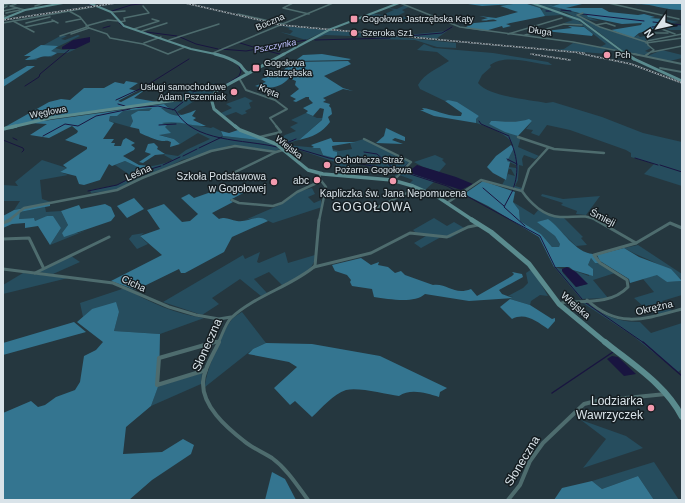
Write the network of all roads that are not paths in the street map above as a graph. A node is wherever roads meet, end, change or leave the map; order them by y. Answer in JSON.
{"nodes":[{"id":1,"x":12,"y":3,"type":"edge"},
{"id":2,"x":17,"y":3,"type":"edge"},
{"id":3,"x":44,"y":3,"type":"edge"},
{"id":4,"x":63,"y":3,"type":"edge"},
{"id":5,"x":89,"y":3,"type":"edge"},
{"id":6,"x":293,"y":3,"type":"edge"},
{"id":7,"x":333,"y":3,"type":"edge"},
{"id":8,"x":399,"y":3,"type":"edge"},
{"id":9,"x":532,"y":3,"type":"edge"},
{"id":10,"x":608,"y":3,"type":"edge"},
{"id":11,"x":54,"y":4,"type":"edge"},
{"id":12,"x":10,"y":6,"type":"junction"},
{"id":13,"x":35,"y":6,"type":"dead end"},
{"id":14,"x":97,"y":6,"type":"junction"},
{"id":15,"x":143,"y":6,"type":"dead end"},
{"id":16,"x":16,"y":8,"type":"junction"},
{"id":17,"x":3,"y":9,"type":"edge"},
{"id":18,"x":22,"y":9,"type":"junction"},
{"id":19,"x":25,"y":10,"type":"junction"},
{"id":20,"x":10,"y":11,"type":"dead end"},
{"id":21,"x":69,"y":11,"type":"junction"},
{"id":22,"x":125,"y":11,"type":"dead end"},
{"id":23,"x":112,"y":12,"type":"junction"},
{"id":24,"x":6,"y":13,"type":"dead end"},
{"id":25,"x":583,"y":13,"type":"dead end"},
{"id":26,"x":238,"y":14,"type":"dead end"},
{"id":27,"x":310,"y":14,"type":"junction"},
{"id":28,"x":4,"y":17,"type":"edge"},
{"id":29,"x":49,"y":17,"type":"junction"},
{"id":30,"x":562,"y":18,"type":"dead end"},
{"id":31,"x":679,"y":18,"type":"dead end"},
{"id":32,"x":81,"y":19,"type":"junction"},
{"id":33,"x":152,"y":19,"type":"dead end"},
{"id":34,"x":13,"y":21,"type":"junction"},
{"id":35,"x":54,"y":21,"type":"junction"},
{"id":36,"x":119,"y":21,"type":"junction"},
{"id":37,"x":3,"y":22,"type":"edge"},
{"id":38,"x":66,"y":22,"type":"dead end"},
{"id":39,"x":26,"y":23,"type":"dead end"},
{"id":40,"x":58,"y":23,"type":"dead end"},
{"id":41,"x":167,"y":23,"type":"dead end"},
{"id":42,"x":220,"y":24,"type":"dead end"},
{"id":43,"x":284,"y":24,"type":"junction"},
{"id":44,"x":582,"y":25,"type":"dead end"},
{"id":45,"x":596,"y":25,"type":"junction"},
{"id":46,"x":615,"y":26,"type":"dead end"},
{"id":47,"x":88,"y":27,"type":"junction"},
{"id":48,"x":25,"y":28,"type":"junction"},
{"id":49,"x":659,"y":28,"type":"dead end"},
{"id":50,"x":134,"y":29,"type":"junction"},
{"id":51,"x":142,"y":31,"type":"junction"},
{"id":52,"x":34,"y":32,"type":"dead end"},
{"id":53,"x":654,"y":33,"type":"dead end"},
{"id":54,"x":670,"y":33,"type":"junction"},
{"id":55,"x":71,"y":34,"type":"dead end"},
{"id":56,"x":507,"y":34,"type":"junction"},
{"id":57,"x":682,"y":34,"type":"edge"},
{"id":58,"x":524,"y":35,"type":"junction"},
{"id":59,"x":677,"y":35,"type":"junction"},
{"id":60,"x":60,"y":36,"type":"dead end"},
{"id":61,"x":161,"y":37,"type":"junction"},
{"id":62,"x":682,"y":38,"type":"edge"},
{"id":63,"x":169,"y":40,"type":"junction"},
{"id":64,"x":646,"y":42,"type":"junction"},
{"id":65,"x":143,"y":44,"type":"junction"},
{"id":66,"x":682,"y":46,"type":"edge"},
{"id":67,"x":185,"y":47,"type":"junction"},
{"id":68,"x":652,"y":52,"type":"junction"},
{"id":69,"x":214,"y":53,"type":"junction"},
{"id":70,"x":643,"y":57,"type":"junction"},
{"id":71,"x":682,"y":64,"type":"edge"},
{"id":72,"x":660,"y":68,"type":"dead end"},
{"id":73,"x":250,"y":72,"type":"junction"},
{"id":74,"x":682,"y":72,"type":"edge"},
{"id":75,"x":239,"y":78,"type":"junction"},
{"id":76,"x":682,"y":81,"type":"edge"},
{"id":77,"x":212,"y":96,"type":"junction"},
{"id":78,"x":3,"y":129,"type":"edge"},
{"id":79,"x":518,"y":136,"type":"dead end"},
{"id":80,"x":260,"y":138,"type":"junction"},
{"id":81,"x":364,"y":139,"type":"dead end"},
{"id":82,"x":548,"y":148,"type":"junction"},
{"id":83,"x":283,"y":150,"type":"junction"},
{"id":84,"x":276,"y":152,"type":"junction"},
{"id":85,"x":604,"y":153,"type":"dead end"},
{"id":86,"x":321,"y":173,"type":"junction"},
{"id":87,"x":227,"y":176,"type":"dead end"},
{"id":88,"x":394,"y":180,"type":"junction"},
{"id":89,"x":321,"y":181,"type":"junction"},
{"id":90,"x":417,"y":188,"type":"junction"},
{"id":91,"x":522,"y":192,"type":"junction"},
{"id":92,"x":232,"y":200,"type":"dead end"},
{"id":93,"x":447,"y":203,"type":"junction"},
{"id":94,"x":378,"y":207,"type":"dead end"},
{"id":95,"x":3,"y":223,"type":"edge"},
{"id":96,"x":480,"y":224,"type":"junction"},
{"id":97,"x":682,"y":228,"type":"edge"},
{"id":98,"x":109,"y":237,"type":"dead end"},
{"id":99,"x":3,"y":239,"type":"edge"},
{"id":100,"x":636,"y":243,"type":"junction"},
{"id":101,"x":314,"y":267,"type":"junction"},
{"id":102,"x":43,"y":268,"type":"junction"},
{"id":103,"x":3,"y":269,"type":"edge"},
{"id":104,"x":35,"y":273,"type":"junction"},
{"id":105,"x":587,"y":300,"type":"junction"},
{"id":106,"x":559,"y":304,"type":"junction"},
{"id":107,"x":682,"y":309,"type":"edge"},
{"id":108,"x":232,"y":317,"type":"junction"},
{"id":109,"x":221,"y":319,"type":"junction"},
{"id":110,"x":226,"y":324,"type":"junction"},
{"id":111,"x":219,"y":341,"type":"junction"},
{"id":112,"x":206,"y":370,"type":"junction"},
{"id":113,"x":667,"y":394,"type":"junction"},
{"id":114,"x":682,"y":418,"type":"edge"},
{"id":115,"x":308,"y":500,"type":"edge"},
{"id":116,"x":508,"y":500,"type":"edge"}],
"edges":[{"from":1,"to":2,"type":"street"},
{"from":1,"to":17,"type":"street"},
{"from":2,"to":12,"type":"street"},
{"from":3,"to":13,"type":"street"},
{"from":4,"to":11,"type":"street"},
{"from":5,"to":14,"type":"street"},
{"from":6,"to":27,"type":"street"},
{"from":7,"to":27,"type":"street","name":"Boczna"},
{"from":8,"to":56,"type":"street","name":"Długa"},
{"from":8,"to":73,"type":"street","bridge":true},
{"from":9,"to":76,"type":"street","bridge":true},
{"from":10,"to":31,"type":"street"},
{"from":11,"to":19,"type":"street"},
{"from":12,"to":16,"type":"street"},
{"from":12,"to":17,"type":"street"},
{"from":14,"to":21,"type":"street"},
{"from":14,"to":23,"type":"street"},
{"from":15,"to":36,"type":"street"},
{"from":16,"to":17,"type":"street"},
{"from":16,"to":18,"type":"street"},
{"from":17,"to":20,"type":"street"},
{"from":18,"to":19,"type":"street"},
{"from":18,"to":24,"type":"street"},
{"from":19,"to":28,"type":"street"},
{"from":21,"to":29,"type":"street"},
{"from":21,"to":32,"type":"street"},
{"from":22,"to":23,"type":"street"},
{"from":23,"to":36,"type":"street"},
{"from":25,"to":45,"type":"street"},
{"from":26,"to":43,"type":"street"},
{"from":27,"to":43,"type":"street","name":"Boczna"},
{"from":29,"to":34,"type":"street"},
{"from":29,"to":35,"type":"street"},
{"from":29,"to":39,"type":"street"},
{"from":30,"to":56,"type":"street"},
{"from":32,"to":38,"type":"street"},
{"from":32,"to":47,"type":"street"},
{"from":33,"to":50,"type":"street"},
{"from":34,"to":37,"type":"street"},
{"from":34,"to":48,"type":"street"},
{"from":35,"to":40,"type":"street"},
{"from":35,"to":48,"type":"street"},
{"from":36,"to":47,"type":"street"},
{"from":36,"to":50,"type":"street"},
{"from":41,"to":51,"type":"street"},
{"from":42,"to":63,"type":"street"},
{"from":43,"to":69,"type":"street","name":"Boczna"},
{"from":44,"to":58,"type":"street"},
{"from":45,"to":46,"type":"street"},
{"from":45,"to":64,"type":"street"},
{"from":47,"to":55,"type":"street"},
{"from":47,"to":60,"type":"street"},
{"from":47,"to":65,"type":"street"},
{"from":48,"to":52,"type":"street"},
{"from":49,"to":54,"type":"street"},
{"from":50,"to":51,"type":"street"},
{"from":51,"to":61,"type":"street"},
{"from":53,"to":54,"type":"street"},
{"from":54,"to":59,"type":"street"},
{"from":56,"to":58,"type":"street","name":"Długa"},
{"from":57,"to":59,"type":"street"},
{"from":58,"to":70,"type":"street","name":"Długa"},
{"from":59,"to":64,"type":"street"},
{"from":61,"to":63,"type":"street"},
{"from":61,"to":65,"type":"street"},
{"from":62,"to":64,"type":"street"},
{"from":63,"to":67,"type":"street"},
{"from":64,"to":68,"type":"street"},
{"from":65,"to":67,"type":"street"},
{"from":66,"to":68,"type":"street"},
{"from":67,"to":69,"type":"street"},
{"from":68,"to":70,"type":"street"},
{"from":69,"to":73,"type":"street"},
{"from":70,"to":71,"type":"street","name":"Długa"},
{"from":72,"to":74,"type":"street"},
{"from":73,"to":75,"type":"street"},
{"from":75,"to":77,"type":"street"},
{"from":75,"to":80,"type":"street","name":"Kręta"},
{"from":77,"to":78,"type":"street","name":"Węglowa"},
{"from":77,"to":80,"type":"street","name":"Wiejska"},
{"from":79,"to":82,"type":"street"},
{"from":80,"to":83,"type":"street","name":"Wiejska"},
{"from":81,"to":88,"type":"street"},
{"from":82,"to":85,"type":"street"},
{"from":82,"to":91,"type":"street"},
{"from":83,"to":84,"type":"street","name":"Leśna"},
{"from":83,"to":86,"type":"street","name":"Wiejska"},
{"from":84,"to":87,"type":"street"},
{"from":84,"to":95,"type":"street","name":"Leśna"},
{"from":86,"to":88,"type":"street","name":"Wiejska"},
{"from":86,"to":89,"type":"street"},
{"from":88,"to":90,"type":"street","name":"Wiejska"},
{"from":89,"to":92,"type":"street"},
{"from":89,"to":101,"type":"street"},
{"from":90,"to":93,"type":"street","name":"Wiejska"},
{"from":90,"to":94,"type":"street"},
{"from":91,"to":93,"type":"street","name":"Śmieji"},
{"from":91,"to":100,"type":"street","name":"Śmieji"},
{"from":93,"to":96,"type":"street","name":"Wiejska"},
{"from":96,"to":101,"type":"street"},
{"from":96,"to":106,"type":"street","name":"Wiejska"},
{"from":97,"to":100,"type":"street"},
{"from":98,"to":102,"type":"street"},
{"from":99,"to":102,"type":"street"},
{"from":100,"to":105,"type":"street"},
{"from":101,"to":108,"type":"street","name":"Słoneczna"},
{"from":102,"to":104,"type":"street"},
{"from":103,"to":104,"type":"street"},
{"from":104,"to":109,"type":"street","name":"Cicha"},
{"from":105,"to":106,"type":"street"},
{"from":105,"to":107,"type":"street","name":"Okrężna"},
{"from":106,"to":113,"type":"street","name":"Wiejska"},
{"from":108,"to":109,"type":"street","name":"Cicha"},
{"from":108,"to":110,"type":"street","name":"Słoneczna"},
{"from":109,"to":110,"type":"street"},
{"from":110,"to":111,"type":"street","name":"Słoneczna"},
{"from":111,"to":112,"type":"street","name":"Słoneczna"},
{"from":111,"to":112,"type":"street"},
{"from":112,"to":115,"type":"street","name":"Słoneczna"},
{"from":113,"to":114,"type":"street","name":"Wiejska"},
{"from":113,"to":116,"type":"street","name":"Słoneczna"}]}
